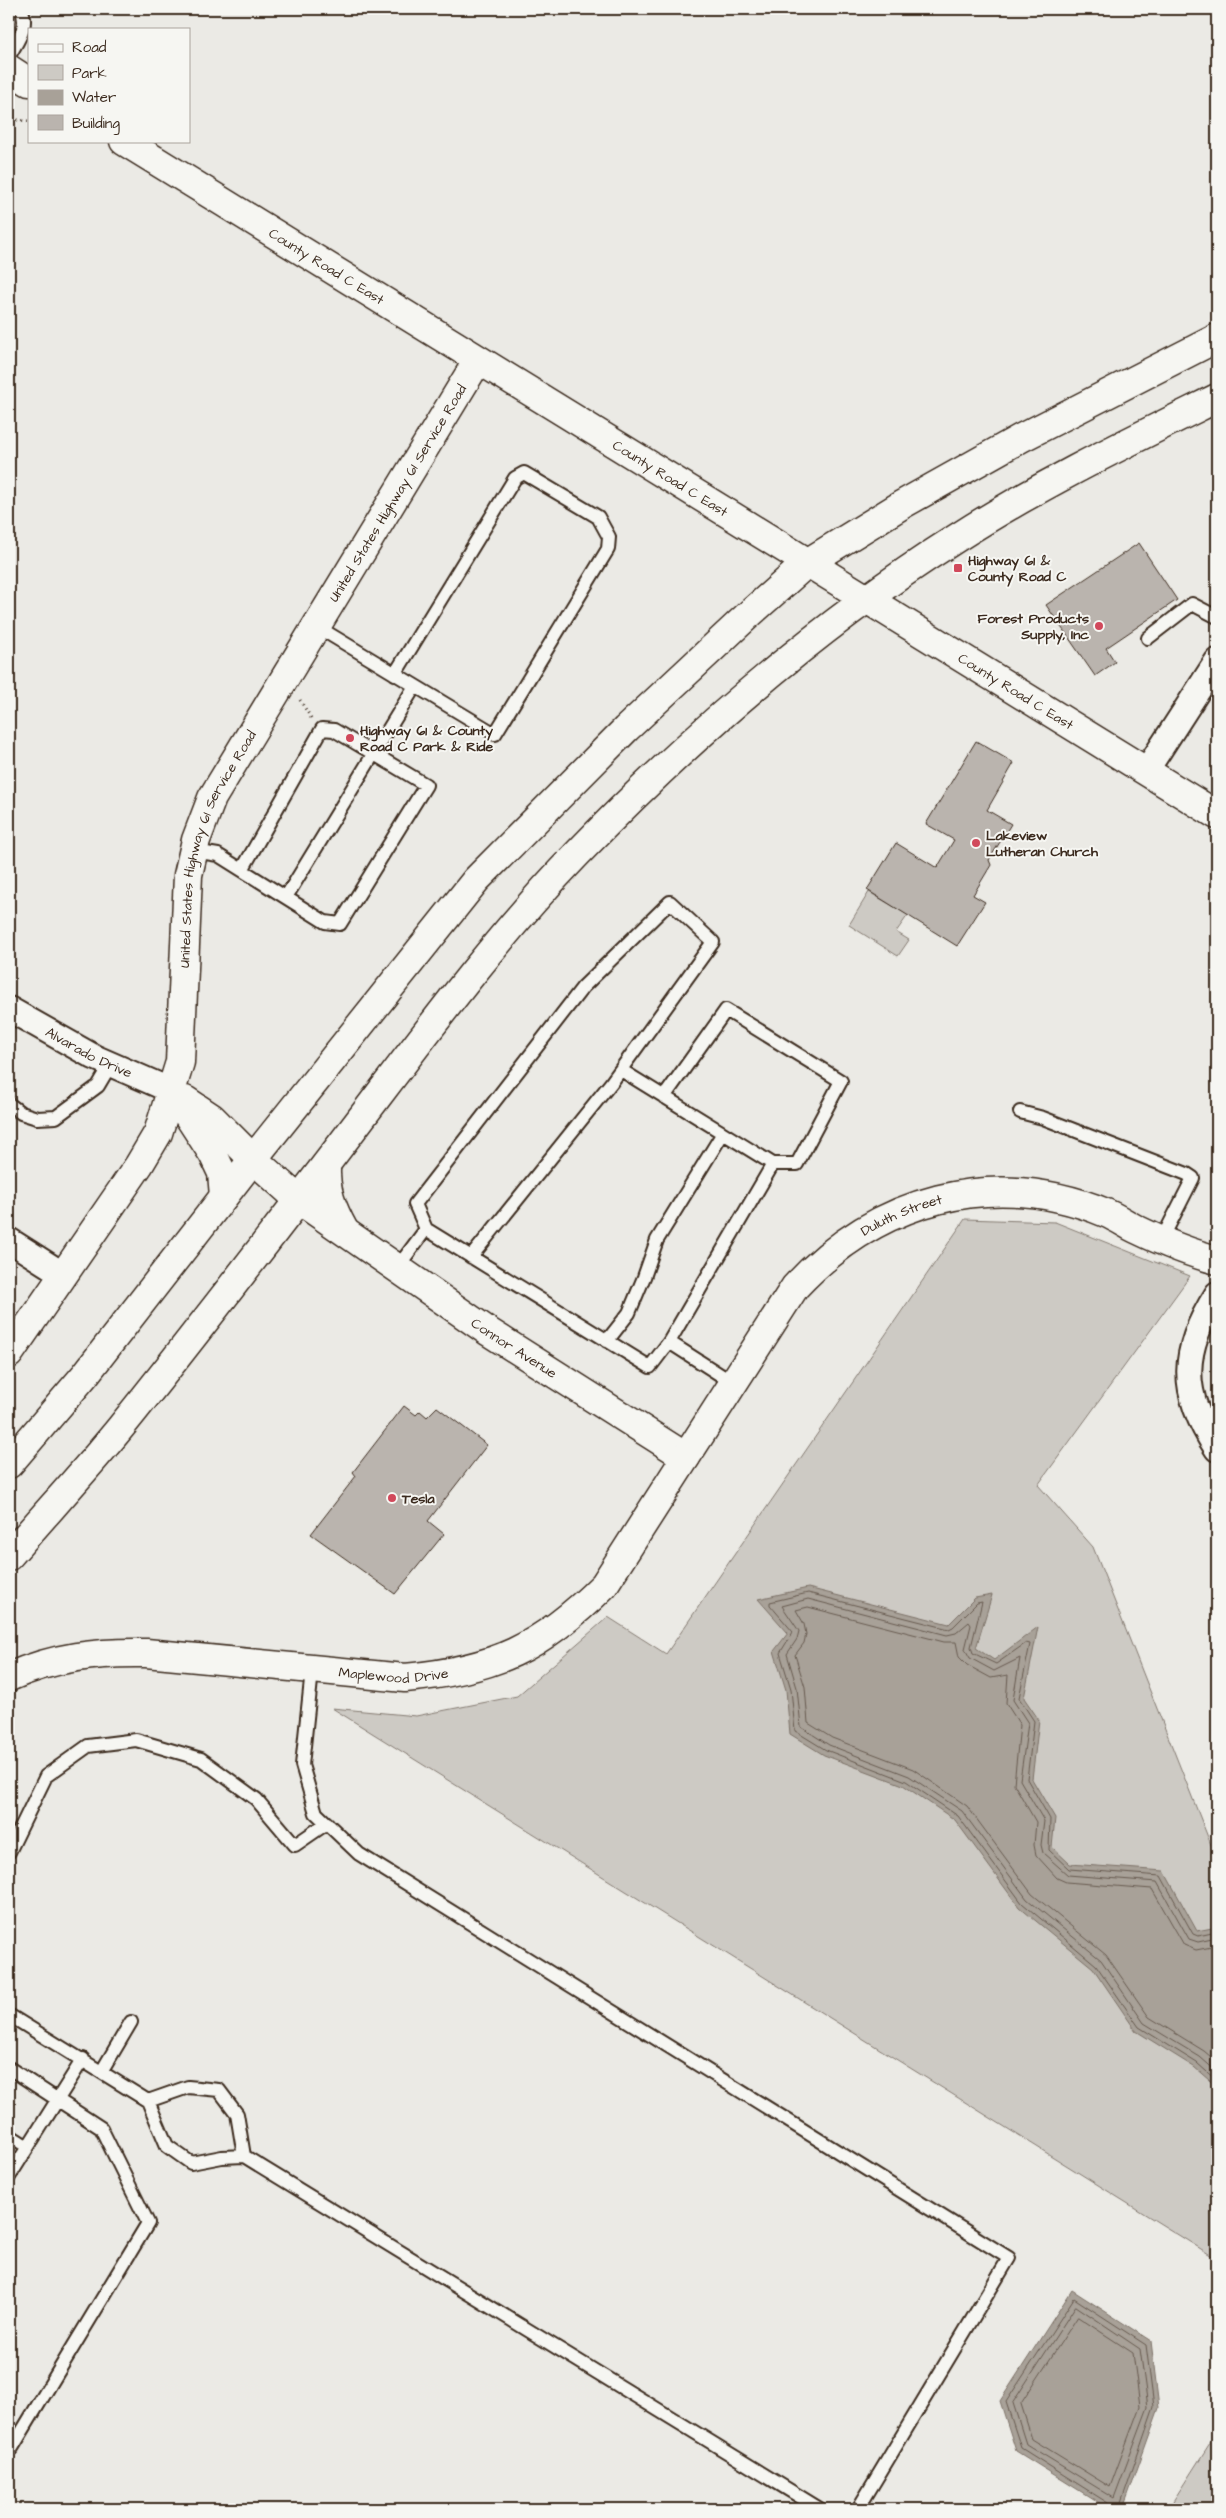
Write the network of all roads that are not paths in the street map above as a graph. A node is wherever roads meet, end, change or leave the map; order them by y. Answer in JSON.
{"nodes":[{"id":1,"x":21,"y":9,"type":"edge"},
{"id":2,"x":9,"y":56,"type":"edge"},
{"id":3,"x":9,"y":70,"type":"edge"},
{"id":4,"x":28,"y":81,"type":"edge"},
{"id":5,"x":126,"y":142,"type":"edge"},
{"id":6,"x":1217,"y":338,"type":"edge"},
{"id":7,"x":478,"y":360,"type":"junction"},
{"id":8,"x":1217,"y":398,"type":"edge"},
{"id":9,"x":807,"y":563,"type":"junction"},
{"id":10,"x":867,"y":600,"type":"junction"},
{"id":11,"x":1217,"y":617,"type":"edge"},
{"id":12,"x":316,"y":626,"type":"junction"},
{"id":13,"x":1148,"y":638,"type":"dead end"},
{"id":14,"x":1217,"y":661,"type":"edge"},
{"id":15,"x":395,"y":674,"type":"junction"},
{"id":16,"x":415,"y":686,"type":"junction"},
{"id":17,"x":374,"y":754,"type":"junction"},
{"id":18,"x":1146,"y":771,"type":"junction"},
{"id":19,"x":1217,"y":816,"type":"edge"},
{"id":20,"x":194,"y":851,"type":"junction"},
{"id":21,"x":242,"y":870,"type":"junction"},
{"id":22,"x":286,"y":898,"type":"junction"},
{"id":23,"x":10,"y":1012,"type":"edge"},
{"id":24,"x":111,"y":1064,"type":"junction"},
{"id":25,"x":621,"y":1070,"type":"junction"},
{"id":26,"x":172,"y":1091,"type":"junction"},
{"id":27,"x":664,"y":1097,"type":"junction"},
{"id":28,"x":9,"y":1104,"type":"edge"},
{"id":29,"x":1020,"y":1112,"type":"dead end"},
{"id":30,"x":723,"y":1133,"type":"junction"},
{"id":31,"x":253,"y":1159,"type":"junction"},
{"id":32,"x":773,"y":1164,"type":"junction"},
{"id":33,"x":326,"y":1165,"type":"junction"},
{"id":34,"x":224,"y":1196,"type":"junction"},
{"id":35,"x":299,"y":1200,"type":"junction"},
{"id":36,"x":426,"y":1229,"type":"junction"},
{"id":37,"x":346,"y":1234,"type":"junction"},
{"id":38,"x":9,"y":1240,"type":"edge"},
{"id":39,"x":1161,"y":1241,"type":"junction"},
{"id":40,"x":471,"y":1257,"type":"junction"},
{"id":41,"x":1217,"y":1260,"type":"edge"},
{"id":42,"x":397,"y":1268,"type":"junction"},
{"id":43,"x":64,"y":1275,"type":"junction"},
{"id":44,"x":1217,"y":1294,"type":"edge"},
{"id":45,"x":607,"y":1341,"type":"junction"},
{"id":46,"x":669,"y":1342,"type":"junction"},
{"id":47,"x":9,"y":1354,"type":"edge"},
{"id":48,"x":733,"y":1383,"type":"junction"},
{"id":49,"x":1217,"y":1449,"type":"edge"},
{"id":50,"x":686,"y":1457,"type":"junction"},
{"id":51,"x":9,"y":1464,"type":"edge"},
{"id":52,"x":9,"y":1556,"type":"edge"},
{"id":53,"x":312,"y":1670,"type":"junction"},
{"id":54,"x":9,"y":1677,"type":"edge"},
{"id":55,"x":327,"y":1824,"type":"junction"},
{"id":56,"x":9,"y":1852,"type":"edge"},
{"id":57,"x":9,"y":2015,"type":"edge"},
{"id":58,"x":132,"y":2022,"type":"dead end"},
{"id":59,"x":83,"y":2059,"type":"junction"},
{"id":60,"x":9,"y":2068,"type":"edge"},
{"id":61,"x":102,"y":2071,"type":"junction"},
{"id":62,"x":58,"y":2098,"type":"junction"},
{"id":63,"x":148,"y":2101,"type":"junction"},
{"id":64,"x":9,"y":2135,"type":"edge"},
{"id":65,"x":28,"y":2147,"type":"junction"},
{"id":66,"x":244,"y":2156,"type":"junction"},
{"id":67,"x":9,"y":2177,"type":"edge"},
{"id":68,"x":9,"y":2446,"type":"edge"},
{"id":69,"x":820,"y":2509,"type":"edge"},
{"id":70,"x":858,"y":2509,"type":"edge"}],
"edges":[{"from":1,"to":2,"type":"lane"},
{"from":3,"to":4,"type":"street"},
{"from":5,"to":7,"type":"street","name":"County Road C East"},
{"from":6,"to":9,"type":"street"},
{"from":7,"to":9,"type":"street","name":"County Road C East"},
{"from":7,"to":12,"type":"street","name":"United States Highway 61 Service Road"},
{"from":8,"to":10,"type":"street"},
{"from":9,"to":10,"type":"street","name":"County Road C East"},
{"from":9,"to":31,"type":"street"},
{"from":10,"to":18,"type":"street","name":"County Road C East"},
{"from":10,"to":33,"type":"street"},
{"from":11,"to":13,"type":"lane"},
{"from":12,"to":15,"type":"lane"},
{"from":12,"to":20,"type":"street","name":"United States Highway 61 Service Road"},
{"from":14,"to":18,"type":"street"},
{"from":15,"to":16,"type":"lane"},
{"from":15,"to":16,"type":"lane"},
{"from":16,"to":17,"type":"lane"},
{"from":17,"to":21,"type":"lane"},
{"from":17,"to":22,"type":"lane"},
{"from":17,"to":22,"type":"lane"},
{"from":18,"to":19,"type":"street","name":"County Road C East"},
{"from":20,"to":21,"type":"lane"},
{"from":20,"to":26,"type":"street","name":"United States Highway 61 Service Road"},
{"from":21,"to":22,"type":"lane"},
{"from":23,"to":24,"type":"street","name":"Alvarado Drive"},
{"from":24,"to":26,"type":"street","name":"Alvarado Drive"},
{"from":24,"to":28,"type":"lane"},
{"from":25,"to":27,"type":"lane"},
{"from":25,"to":36,"type":"lane"},
{"from":25,"to":40,"type":"lane"},
{"from":26,"to":31,"type":"street","name":"Connor Avenue"},
{"from":26,"to":34,"type":"street"},
{"from":26,"to":43,"type":"street","name":"United States Highway 61 Service Road"},
{"from":27,"to":30,"type":"lane"},
{"from":27,"to":32,"type":"lane"},
{"from":29,"to":39,"type":"lane"},
{"from":30,"to":32,"type":"lane"},
{"from":30,"to":45,"type":"lane"},
{"from":31,"to":34,"type":"street"},
{"from":31,"to":35,"type":"street","name":"Connor Avenue"},
{"from":32,"to":46,"type":"lane"},
{"from":33,"to":35,"type":"street"},
{"from":33,"to":37,"type":"street","name":"Connor Avenue"},
{"from":34,"to":51,"type":"street"},
{"from":35,"to":37,"type":"street","name":"Connor Avenue"},
{"from":35,"to":52,"type":"street"},
{"from":36,"to":40,"type":"lane"},
{"from":36,"to":42,"type":"lane"},
{"from":37,"to":42,"type":"street","name":"Connor Avenue"},
{"from":38,"to":43,"type":"street"},
{"from":39,"to":41,"type":"street","name":"Duluth Street"},
{"from":39,"to":48,"type":"street","name":"Duluth Street"},
{"from":40,"to":45,"type":"lane"},
{"from":42,"to":50,"type":"street","name":"Connor Avenue"},
{"from":43,"to":47,"type":"street","name":"United States Highway 61 Service Road"},
{"from":44,"to":49,"type":"street"},
{"from":45,"to":46,"type":"lane"},
{"from":46,"to":48,"type":"lane"},
{"from":48,"to":50,"type":"street","name":"Duluth Street"},
{"from":50,"to":53,"type":"street","name":"Maplewood Drive"},
{"from":53,"to":54,"type":"street","name":"Maplewood Drive"},
{"from":53,"to":55,"type":"lane"},
{"from":55,"to":56,"type":"lane"},
{"from":55,"to":70,"type":"lane"},
{"from":57,"to":59,"type":"lane"},
{"from":58,"to":61,"type":"lane"},
{"from":59,"to":61,"type":"lane"},
{"from":59,"to":62,"type":"lane"},
{"from":60,"to":62,"type":"lane"},
{"from":61,"to":63,"type":"lane"},
{"from":62,"to":65,"type":"lane"},
{"from":62,"to":68,"type":"lane"},
{"from":63,"to":66,"type":"lane"},
{"from":63,"to":66,"type":"lane"},
{"from":64,"to":65,"type":"lane"},
{"from":65,"to":67,"type":"lane"},
{"from":66,"to":69,"type":"lane"}]}
